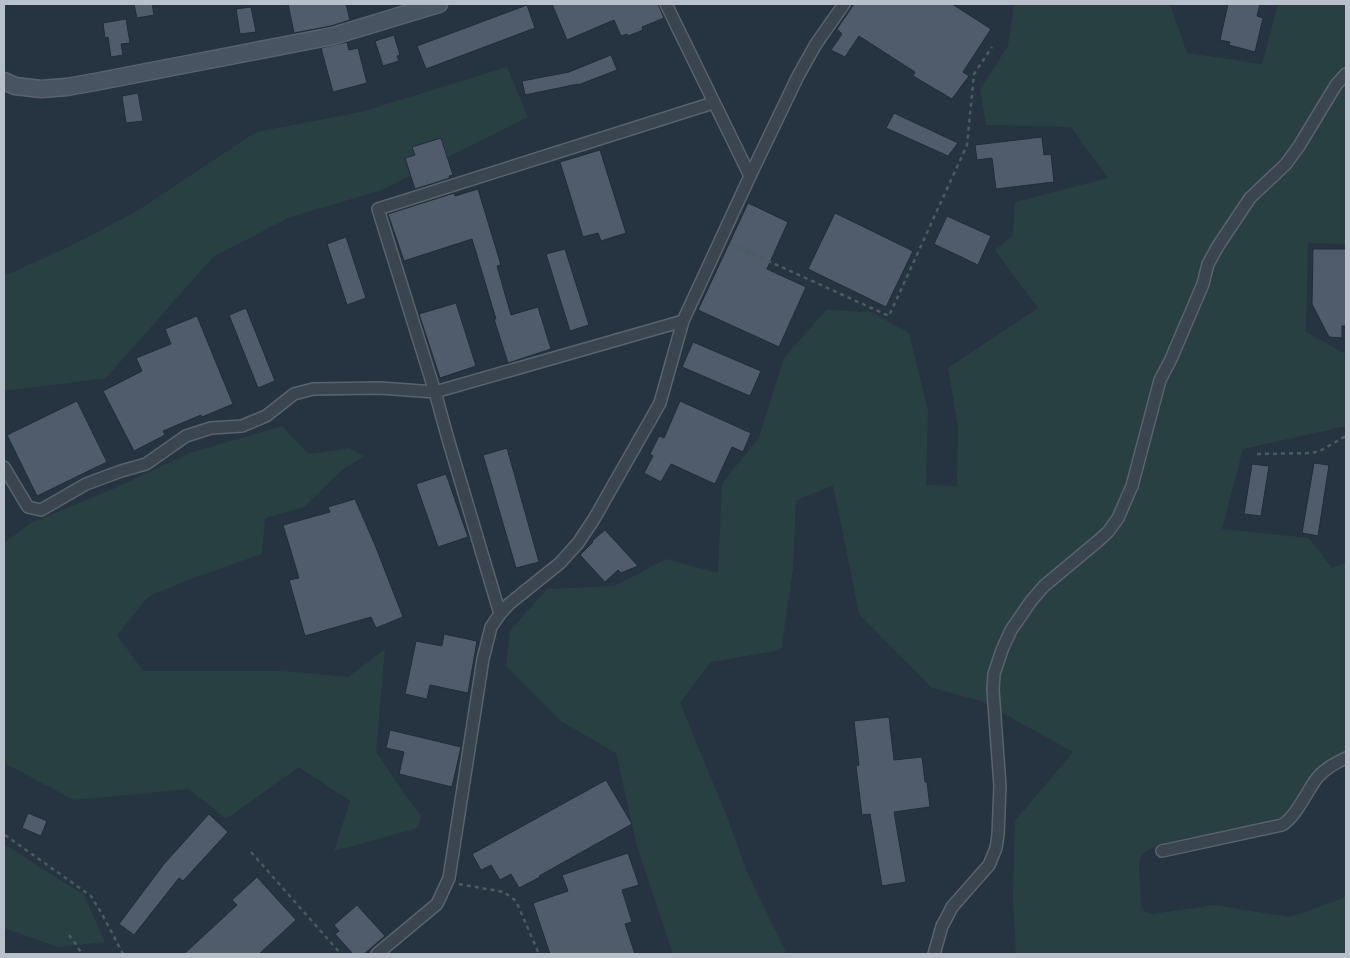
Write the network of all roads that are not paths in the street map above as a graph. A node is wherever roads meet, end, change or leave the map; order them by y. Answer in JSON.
{"nodes":[{"id":1,"x":439,"y":4,"type":"edge"},
{"id":2,"x":666,"y":4,"type":"edge"},
{"id":3,"x":844,"y":4,"type":"edge"},
{"id":4,"x":1346,"y":74,"type":"edge"},
{"id":5,"x":4,"y":81,"type":"edge"},
{"id":6,"x":713,"y":103,"type":"junction"},
{"id":7,"x":750,"y":176,"type":"junction"},
{"id":8,"x":683,"y":321,"type":"junction"},
{"id":9,"x":435,"y":392,"type":"junction"},
{"id":10,"x":4,"y":467,"type":"edge"},
{"id":11,"x":500,"y":614,"type":"junction"},
{"id":12,"x":1346,"y":758,"type":"edge"},
{"id":13,"x":1162,"y":851,"type":"dead end"},
{"id":14,"x":377,"y":954,"type":"edge"},
{"id":15,"x":934,"y":954,"type":"edge"}],
"edges":[{"from":1,"to":5,"type":"street"},
{"from":2,"to":6,"type":"street"},
{"from":3,"to":7,"type":"street"},
{"from":4,"to":15,"type":"street"},
{"from":6,"to":7,"type":"street"},
{"from":6,"to":9,"type":"street"},
{"from":7,"to":8,"type":"street"},
{"from":8,"to":9,"type":"street"},
{"from":8,"to":11,"type":"street"},
{"from":9,"to":10,"type":"street"},
{"from":9,"to":11,"type":"street"},
{"from":11,"to":14,"type":"street"},
{"from":12,"to":13,"type":"street"}]}
